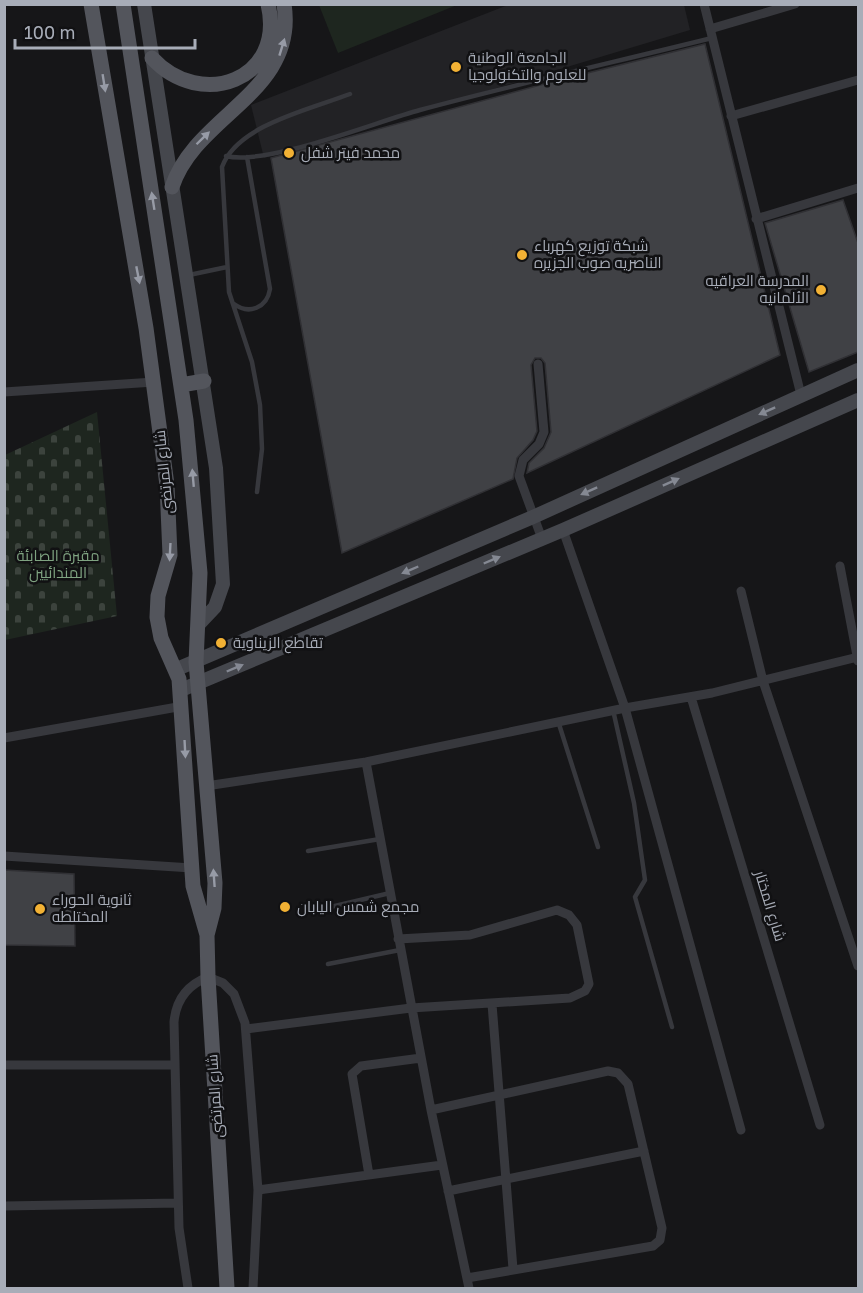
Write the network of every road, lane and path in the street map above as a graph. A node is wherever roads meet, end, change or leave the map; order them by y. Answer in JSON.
{"nodes":[{"id":1,"x":92,"y":4,"type":"edge"},
{"id":2,"x":123,"y":4,"type":"edge"},
{"id":3,"x":144,"y":4,"type":"edge"},
{"id":4,"x":268,"y":4,"type":"edge"},
{"id":5,"x":284,"y":4,"type":"edge"},
{"id":6,"x":704,"y":4,"type":"edge"},
{"id":7,"x":795,"y":4,"type":"edge"},
{"id":8,"x":711,"y":33,"type":"junction"},
{"id":9,"x":152,"y":58,"type":"junction"},
{"id":10,"x":858,"y":80,"type":"edge"},
{"id":11,"x":350,"y":94,"type":"dead end"},
{"id":12,"x":730,"y":116,"type":"junction"},
{"id":13,"x":226,"y":156,"type":"junction"},
{"id":14,"x":247,"y":157,"type":"junction"},
{"id":15,"x":172,"y":187,"type":"junction"},
{"id":16,"x":858,"y":188,"type":"edge"},
{"id":17,"x":756,"y":219,"type":"junction"},
{"id":18,"x":227,"y":267,"type":"junction"},
{"id":19,"x":187,"y":276,"type":"junction"},
{"id":20,"x":232,"y":302,"type":"junction"},
{"id":21,"x":538,"y":364,"type":"dead end"},
{"id":22,"x":858,"y":370,"type":"edge"},
{"id":23,"x":204,"y":381,"type":"junction"},
{"id":24,"x":154,"y":382,"type":"junction"},
{"id":25,"x":181,"y":385,"type":"junction"},
{"id":26,"x":4,"y":392,"type":"edge"},
{"id":27,"x":801,"y":395,"type":"junction"},
{"id":28,"x":858,"y":400,"type":"edge"},
{"id":29,"x":257,"y":492,"type":"dead end"},
{"id":30,"x":533,"y":517,"type":"junction"},
{"id":31,"x":563,"y":530,"type":"junction"},
{"id":32,"x":542,"y":539,"type":"junction"},
{"id":33,"x":840,"y":566,"type":"dead end"},
{"id":34,"x":741,"y":591,"type":"dead end"},
{"id":35,"x":198,"y":624,"type":"junction"},
{"id":36,"x":858,"y":658,"type":"edge"},
{"id":37,"x":196,"y":662,"type":"junction"},
{"id":38,"x":177,"y":669,"type":"junction"},
{"id":39,"x":763,"y":681,"type":"junction"},
{"id":40,"x":198,"y":683,"type":"junction"},
{"id":41,"x":181,"y":690,"type":"junction"},
{"id":42,"x":691,"y":697,"type":"junction"},
{"id":43,"x":183,"y":706,"type":"junction"},
{"id":44,"x":625,"y":708,"type":"junction"},
{"id":45,"x":613,"y":710,"type":"junction"},
{"id":46,"x":558,"y":721,"type":"junction"},
{"id":47,"x":4,"y":738,"type":"edge"},
{"id":48,"x":366,"y":762,"type":"junction"},
{"id":49,"x":206,"y":786,"type":"junction"},
{"id":50,"x":380,"y":839,"type":"junction"},
{"id":51,"x":598,"y":847,"type":"dead end"},
{"id":52,"x":308,"y":851,"type":"dead end"},
{"id":53,"x":4,"y":856,"type":"edge"},
{"id":54,"x":192,"y":868,"type":"junction"},
{"id":55,"x":390,"y":893,"type":"junction"},
{"id":56,"x":322,"y":909,"type":"dead end"},
{"id":57,"x":207,"y":936,"type":"junction"},
{"id":58,"x":398,"y":939,"type":"junction"},
{"id":59,"x":400,"y":950,"type":"junction"},
{"id":60,"x":328,"y":964,"type":"dead end"},
{"id":61,"x":858,"y":966,"type":"edge"},
{"id":62,"x":208,"y":977,"type":"junction"},
{"id":63,"x":492,"y":1004,"type":"junction"},
{"id":64,"x":411,"y":1008,"type":"junction"},
{"id":65,"x":672,"y":1027,"type":"dead end"},
{"id":66,"x":246,"y":1029,"type":"junction"},
{"id":67,"x":421,"y":1058,"type":"junction"},
{"id":68,"x":4,"y":1065,"type":"edge"},
{"id":69,"x":174,"y":1065,"type":"junction"},
{"id":70,"x":500,"y":1096,"type":"junction"},
{"id":71,"x":431,"y":1110,"type":"junction"},
{"id":72,"x":820,"y":1125,"type":"dead end"},
{"id":73,"x":741,"y":1130,"type":"dead end"},
{"id":74,"x":644,"y":1150,"type":"junction"},
{"id":75,"x":442,"y":1165,"type":"junction"},
{"id":76,"x":369,"y":1175,"type":"junction"},
{"id":77,"x":506,"y":1179,"type":"junction"},
{"id":78,"x":258,"y":1190,"type":"junction"},
{"id":79,"x":448,"y":1191,"type":"junction"},
{"id":80,"x":178,"y":1203,"type":"junction"},
{"id":81,"x":4,"y":1206,"type":"edge"},
{"id":82,"x":513,"y":1269,"type":"junction"},
{"id":83,"x":467,"y":1278,"type":"junction"},
{"id":84,"x":188,"y":1288,"type":"edge"},
{"id":85,"x":227,"y":1288,"type":"edge"},
{"id":86,"x":253,"y":1288,"type":"edge"},
{"id":87,"x":469,"y":1288,"type":"edge"}],
"edges":[{"from":1,"to":24,"type":"main road","name":"شارع المرتضى","one_way":true},
{"from":25,"to":2,"type":"main road","name":"شارع المرتضى","one_way":true},
{"from":3,"to":9,"type":"street"},
{"from":4,"to":9,"type":"main road"},
{"from":15,"to":5,"type":"main road","one_way":true},
{"from":6,"to":8,"type":"street"},
{"from":7,"to":8,"type":"street"},
{"from":8,"to":12,"type":"street"},
{"from":8,"to":14,"type":"lane"},
{"from":9,"to":15,"type":"street"},
{"from":10,"to":12,"type":"street"},
{"from":11,"to":13,"type":"lane"},
{"from":12,"to":17,"type":"street"},
{"from":13,"to":14,"type":"lane"},
{"from":13,"to":18,"type":"lane"},
{"from":14,"to":20,"type":"lane"},
{"from":15,"to":19,"type":"street"},
{"from":16,"to":17,"type":"street"},
{"from":17,"to":27,"type":"street"},
{"from":18,"to":19,"type":"lane"},
{"from":18,"to":20,"type":"lane"},
{"from":19,"to":23,"type":"street"},
{"from":20,"to":29,"type":"lane"},
{"from":21,"to":30,"type":"street"},
{"from":22,"to":27,"type":"street"},
{"from":23,"to":25,"type":"main road"},
{"from":23,"to":35,"type":"street"},
{"from":24,"to":26,"type":"street"},
{"from":24,"to":38,"type":"main road","name":"شارع المرتضى","one_way":true},
{"from":35,"to":25,"type":"main road","name":"شارع المرتضى","one_way":true},
{"from":27,"to":30,"type":"street","one_way":true},
{"from":31,"to":28,"type":"street","one_way":true},
{"from":30,"to":32,"type":"street"},
{"from":30,"to":37,"type":"street","one_way":true},
{"from":31,"to":32,"type":"street"},
{"from":31,"to":44,"type":"street"},
{"from":40,"to":32,"type":"street","one_way":true},
{"from":33,"to":36,"type":"street"},
{"from":34,"to":39,"type":"street"},
{"from":35,"to":37,"type":"main road","name":"شارع المرتضى"},
{"from":36,"to":39,"type":"street"},
{"from":37,"to":38,"type":"street"},
{"from":37,"to":40,"type":"main road","name":"شارع المرتضى"},
{"from":38,"to":41,"type":"main road","name":"شارع المرتضى"},
{"from":39,"to":42,"type":"street"},
{"from":39,"to":61,"type":"street"},
{"from":40,"to":41,"type":"street"},
{"from":40,"to":49,"type":"main road","name":"شارع المرتضى"},
{"from":41,"to":43,"type":"main road","name":"شارع المرتضى"},
{"from":42,"to":44,"type":"street"},
{"from":42,"to":72,"type":"street","name":"شارع المختار"},
{"from":43,"to":47,"type":"street"},
{"from":43,"to":54,"type":"main road","name":"شارع المرتضى","one_way":true},
{"from":44,"to":45,"type":"street"},
{"from":44,"to":73,"type":"street"},
{"from":45,"to":46,"type":"street"},
{"from":45,"to":65,"type":"lane"},
{"from":46,"to":48,"type":"street"},
{"from":46,"to":51,"type":"lane"},
{"from":48,"to":49,"type":"street"},
{"from":48,"to":50,"type":"street"},
{"from":57,"to":49,"type":"main road","name":"شارع المرتضى","one_way":true},
{"from":50,"to":52,"type":"lane"},
{"from":50,"to":55,"type":"street"},
{"from":53,"to":54,"type":"street"},
{"from":54,"to":57,"type":"main road","name":"شارع المرتضى"},
{"from":55,"to":56,"type":"lane"},
{"from":55,"to":58,"type":"street"},
{"from":57,"to":62,"type":"main road","name":"شارع المرتضى"},
{"from":58,"to":59,"type":"street"},
{"from":58,"to":63,"type":"street"},
{"from":59,"to":60,"type":"lane"},
{"from":59,"to":64,"type":"street"},
{"from":62,"to":66,"type":"street"},
{"from":62,"to":69,"type":"street"},
{"from":62,"to":85,"type":"main road","name":"شارع المرتضى"},
{"from":63,"to":64,"type":"street"},
{"from":63,"to":70,"type":"street"},
{"from":64,"to":66,"type":"street"},
{"from":64,"to":67,"type":"street"},
{"from":66,"to":78,"type":"street"},
{"from":67,"to":71,"type":"street"},
{"from":67,"to":76,"type":"street"},
{"from":68,"to":69,"type":"street"},
{"from":69,"to":80,"type":"street"},
{"from":70,"to":71,"type":"street"},
{"from":70,"to":74,"type":"street"},
{"from":70,"to":77,"type":"street"},
{"from":71,"to":75,"type":"street"},
{"from":74,"to":77,"type":"street"},
{"from":74,"to":82,"type":"street"},
{"from":75,"to":76,"type":"street"},
{"from":75,"to":79,"type":"street"},
{"from":76,"to":78,"type":"street"},
{"from":77,"to":79,"type":"street"},
{"from":77,"to":82,"type":"street"},
{"from":78,"to":86,"type":"street"},
{"from":79,"to":83,"type":"street"},
{"from":80,"to":81,"type":"street"},
{"from":80,"to":84,"type":"street"},
{"from":82,"to":83,"type":"street"},
{"from":83,"to":87,"type":"street"}]}
